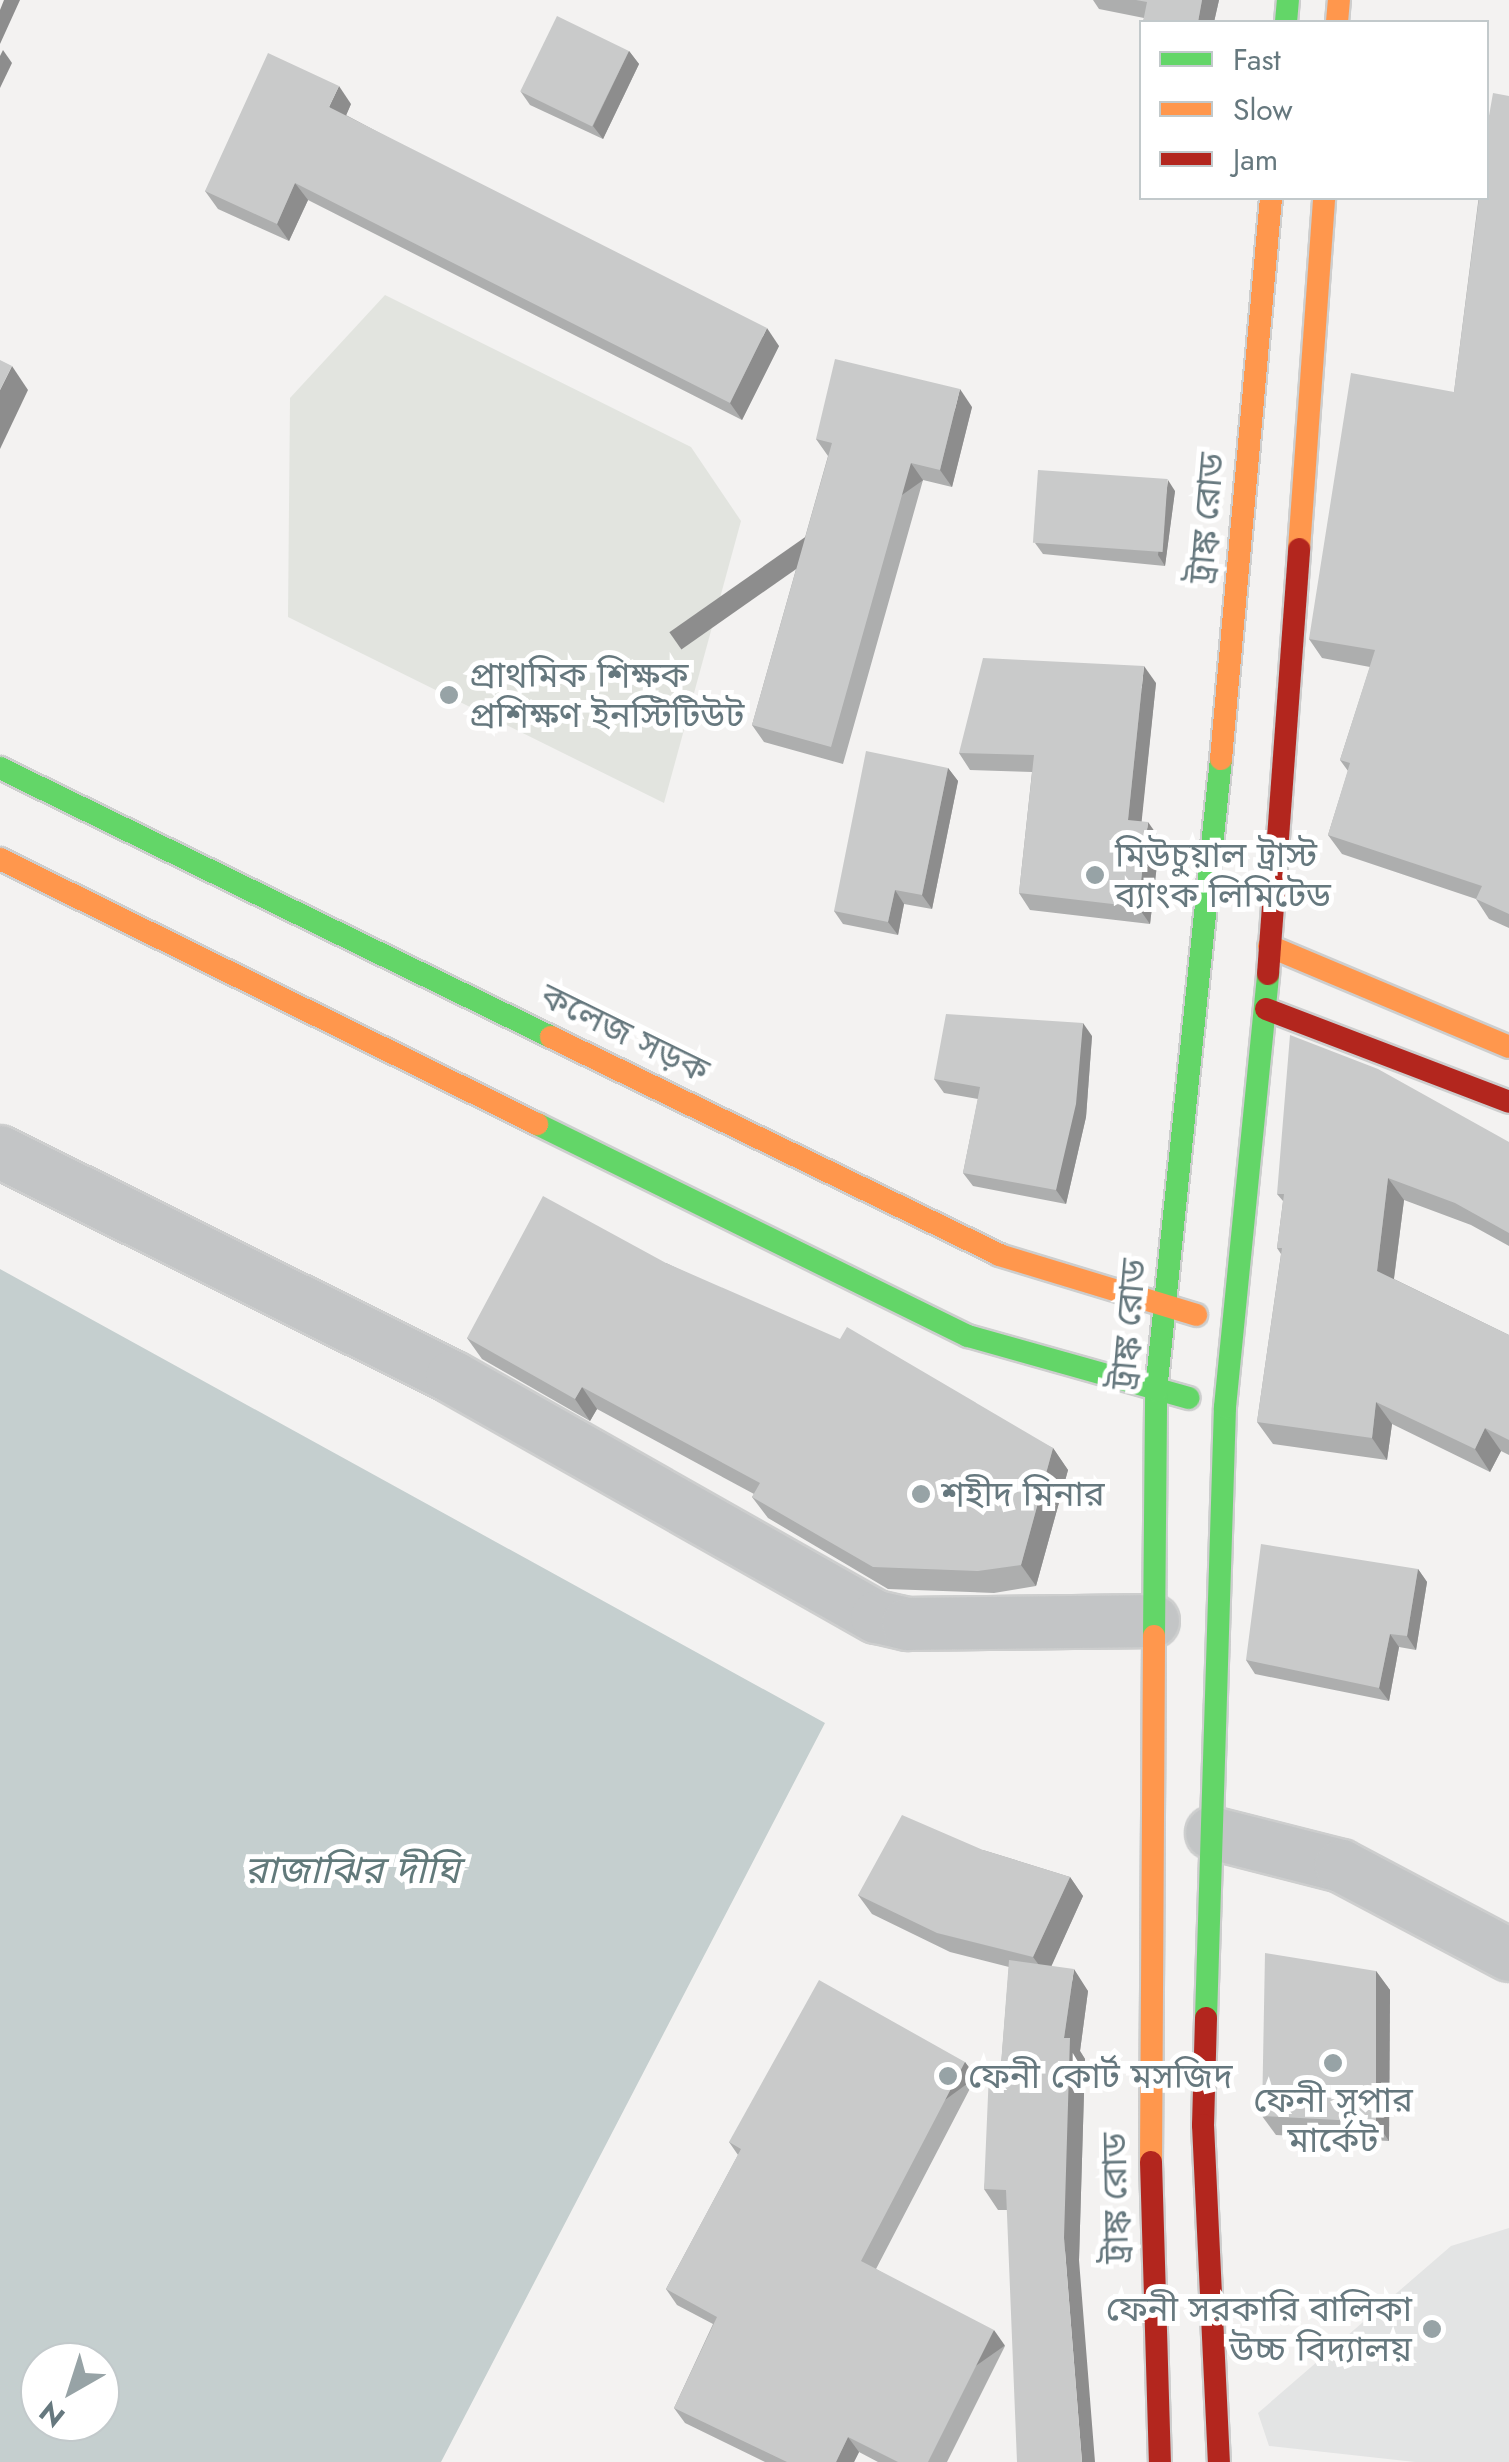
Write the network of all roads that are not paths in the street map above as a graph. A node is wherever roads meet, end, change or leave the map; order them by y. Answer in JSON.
{"nodes":[{"id":1,"x":1270,"y":200,"type":"edge"},
{"id":2,"x":1324,"y":200,"type":"edge"},
{"id":3,"x":0,"y":768,"type":"edge"},
{"id":4,"x":0,"y":859,"type":"edge"},
{"id":5,"x":1269,"y":946,"type":"junction"},
{"id":6,"x":1266,"y":1009,"type":"junction"},
{"id":7,"x":1509,"y":1047,"type":"edge"},
{"id":8,"x":1509,"y":1102,"type":"edge"},
{"id":9,"x":0,"y":1152,"type":"edge"},
{"id":10,"x":1163,"y":1308,"type":"junction"},
{"id":11,"x":1232,"y":1322,"type":"junction"},
{"id":12,"x":1156,"y":1391,"type":"junction"},
{"id":13,"x":1225,"y":1406,"type":"junction"},
{"id":14,"x":1153,"y":1620,"type":"junction"},
{"id":15,"x":1212,"y":1833,"type":"junction"},
{"id":16,"x":1509,"y":1955,"type":"edge"},
{"id":17,"x":1160,"y":2462,"type":"edge"},
{"id":18,"x":1219,"y":2462,"type":"edge"}],
"edges":[{"from":1,"to":10,"type":"main road","name":"ট্রাঙ্ক রোড"},
{"from":2,"to":5,"type":"main road"},
{"from":3,"to":10,"type":"main road","name":"কলেজ সড়ক"},
{"from":4,"to":12,"type":"main road"},
{"from":5,"to":6,"type":"main road"},
{"from":5,"to":7,"type":"main road"},
{"from":6,"to":8,"type":"main road"},
{"from":6,"to":11,"type":"main road"},
{"from":9,"to":14,"type":"street"},
{"from":10,"to":11,"type":"main road","name":"কলেজ সড়ক"},
{"from":10,"to":12,"type":"main road","name":"ট্রাঙ্ক রোড"},
{"from":11,"to":13,"type":"main road"},
{"from":12,"to":13,"type":"main road"},
{"from":12,"to":14,"type":"main road","name":"ট্রাঙ্ক রোড"},
{"from":13,"to":15,"type":"main road"},
{"from":14,"to":17,"type":"main road","name":"ট্রাঙ্ক রোড"},
{"from":15,"to":16,"type":"street"},
{"from":15,"to":18,"type":"main road"}]}
